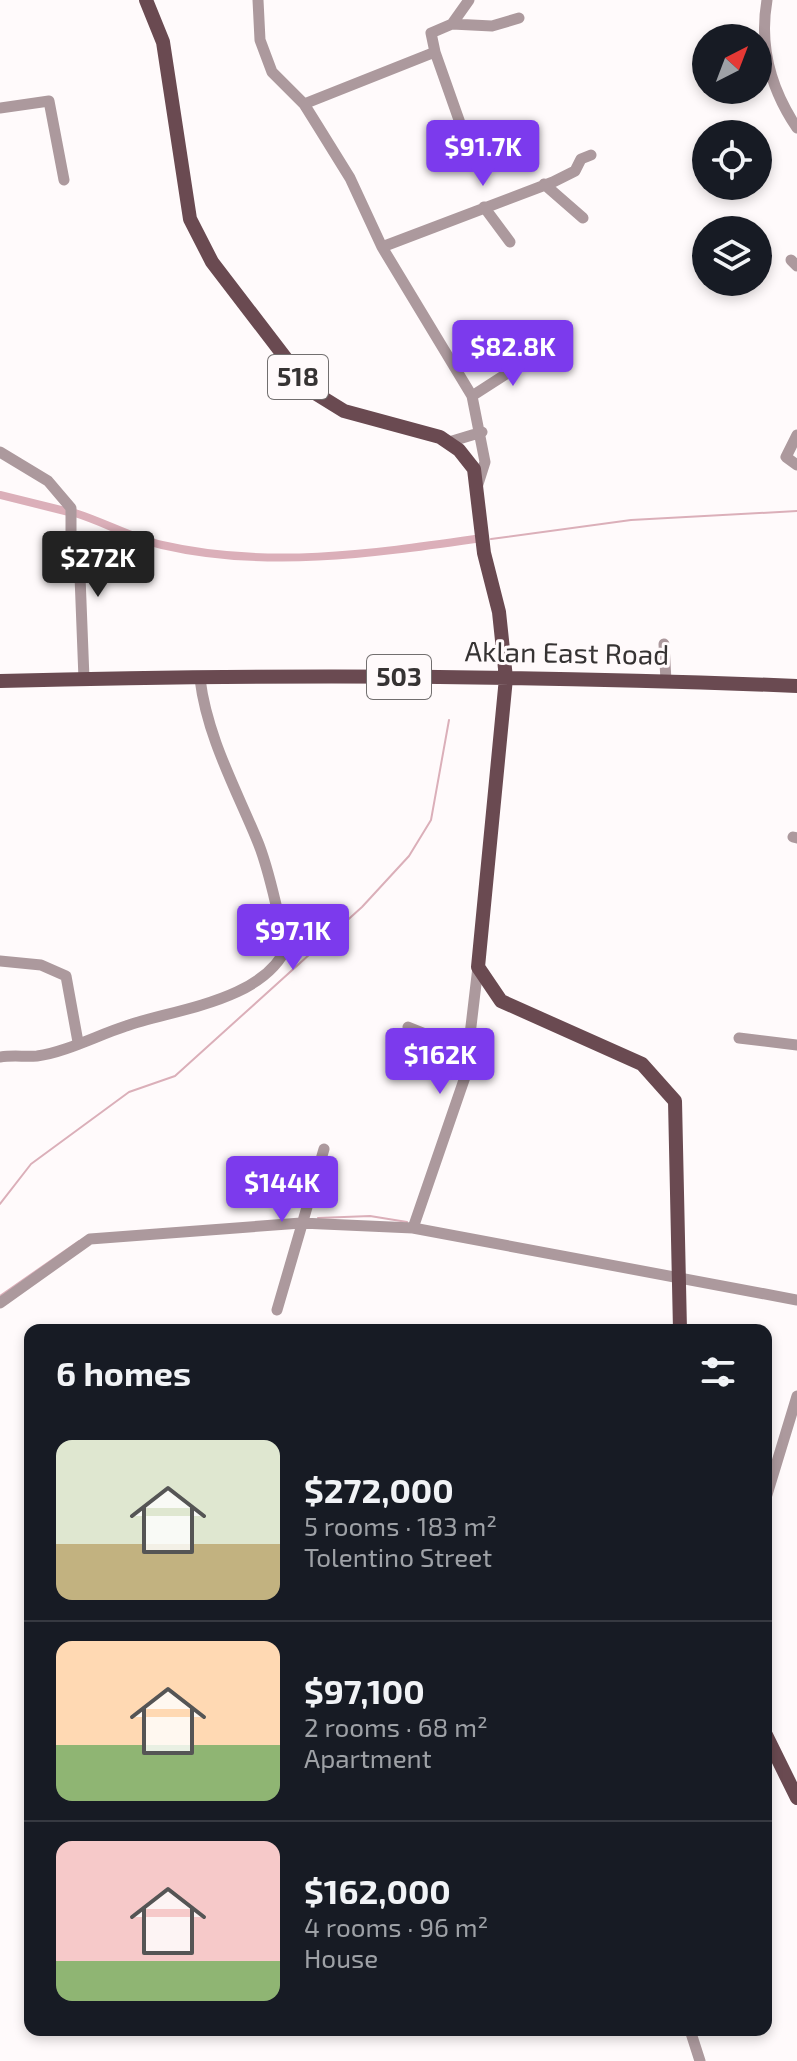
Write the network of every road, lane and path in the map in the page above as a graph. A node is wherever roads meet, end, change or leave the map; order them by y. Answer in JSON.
{"nodes":[{"id":1,"x":146,"y":0,"type":"edge"},
{"id":2,"x":258,"y":0,"type":"edge"},
{"id":3,"x":469,"y":0,"type":"edge"},
{"id":4,"x":767,"y":0,"type":"edge"},
{"id":5,"x":519,"y":18,"type":"dead end"},
{"id":6,"x":452,"y":24,"type":"junction"},
{"id":7,"x":435,"y":52,"type":"junction"},
{"id":8,"x":304,"y":104,"type":"junction"},
{"id":9,"x":0,"y":108,"type":"edge"},
{"id":10,"x":797,"y":128,"type":"edge"},
{"id":11,"x":465,"y":137,"type":"dead end"},
{"id":12,"x":591,"y":155,"type":"dead end"},
{"id":13,"x":64,"y":180,"type":"dead end"},
{"id":14,"x":544,"y":184,"type":"junction"},
{"id":15,"x":484,"y":207,"type":"junction"},
{"id":16,"x":583,"y":218,"type":"dead end"},
{"id":17,"x":510,"y":242,"type":"dead end"},
{"id":18,"x":382,"y":247,"type":"junction"},
{"id":19,"x":537,"y":354,"type":"dead end"},
{"id":20,"x":472,"y":396,"type":"junction"},
{"id":21,"x":482,"y":432,"type":"junction"},
{"id":22,"x":797,"y":435,"type":"edge"},
{"id":23,"x":449,"y":442,"type":"junction"},
{"id":24,"x":0,"y":452,"type":"edge"},
{"id":25,"x":797,"y":465,"type":"edge"},
{"id":26,"x":478,"y":484,"type":"junction"},
{"id":27,"x":664,"y":644,"type":"dead end"},
{"id":28,"x":506,"y":678,"type":"junction"},
{"id":29,"x":84,"y":679,"type":"junction"},
{"id":30,"x":200,"y":679,"type":"junction"},
{"id":31,"x":0,"y":681,"type":"edge"},
{"id":32,"x":666,"y":681,"type":"junction"},
{"id":33,"x":797,"y":686,"type":"edge"},
{"id":34,"x":0,"y":961,"type":"edge"},
{"id":35,"x":478,"y":967,"type":"junction"},
{"id":36,"x":408,"y":1027,"type":"dead end"},
{"id":37,"x":739,"y":1038,"type":"dead end"},
{"id":38,"x":78,"y":1042,"type":"junction"},
{"id":39,"x":797,"y":1045,"type":"edge"},
{"id":40,"x":468,"y":1051,"type":"junction"},
{"id":41,"x":0,"y":1057,"type":"edge"},
{"id":42,"x":324,"y":1149,"type":"dead end"},
{"id":43,"x":301,"y":1223,"type":"junction"},
{"id":44,"x":413,"y":1228,"type":"junction"},
{"id":45,"x":679,"y":1277,"type":"junction"},
{"id":46,"x":797,"y":1300,"type":"edge"},
{"id":47,"x":0,"y":1303,"type":"edge"},
{"id":48,"x":277,"y":1310,"type":"dead end"},
{"id":49,"x":680,"y":1324,"type":"edge"},
{"id":50,"x":797,"y":1396,"type":"edge"},
{"id":51,"x":772,"y":1478,"type":"edge"},
{"id":52,"x":772,"y":1747,"type":"edge"},
{"id":53,"x":797,"y":1798,"type":"edge"},
{"id":54,"x":692,"y":2036,"type":"edge"},
{"id":55,"x":700,"y":2061,"type":"edge"}],
"edges":[{"from":1,"to":23,"type":"main road","number":"518"},
{"from":2,"to":8,"type":"street"},
{"from":3,"to":6,"type":"street"},
{"from":4,"to":10,"type":"street"},
{"from":5,"to":6,"type":"street"},
{"from":6,"to":7,"type":"street"},
{"from":7,"to":8,"type":"street"},
{"from":7,"to":11,"type":"street"},
{"from":8,"to":18,"type":"street"},
{"from":9,"to":13,"type":"street"},
{"from":12,"to":14,"type":"street"},
{"from":14,"to":15,"type":"street"},
{"from":14,"to":16,"type":"street"},
{"from":15,"to":17,"type":"street"},
{"from":15,"to":18,"type":"street"},
{"from":18,"to":20,"type":"street"},
{"from":19,"to":20,"type":"street"},
{"from":20,"to":21,"type":"street"},
{"from":21,"to":23,"type":"street"},
{"from":21,"to":26,"type":"street"},
{"from":22,"to":25,"type":"street"},
{"from":23,"to":26,"type":"main road"},
{"from":24,"to":29,"type":"street"},
{"from":26,"to":28,"type":"main road"},
{"from":27,"to":32,"type":"street"},
{"from":28,"to":30,"type":"main road","name":"Aklan East Road","number":"503"},
{"from":28,"to":32,"type":"main road","name":"Aklan East Road","number":"503"},
{"from":28,"to":35,"type":"main road"},
{"from":29,"to":30,"type":"main road","name":"Aklan East Road","number":"503"},
{"from":29,"to":31,"type":"main road","name":"Aklan East Road","number":"503"},
{"from":30,"to":38,"type":"street"},
{"from":32,"to":33,"type":"main road","name":"Aklan East Road","number":"503"},
{"from":34,"to":38,"type":"street"},
{"from":35,"to":40,"type":"street"},
{"from":35,"to":45,"type":"main road"},
{"from":36,"to":40,"type":"street"},
{"from":37,"to":39,"type":"street"},
{"from":38,"to":41,"type":"street"},
{"from":40,"to":44,"type":"street"},
{"from":42,"to":43,"type":"street"},
{"from":43,"to":44,"type":"street"},
{"from":43,"to":47,"type":"street"},
{"from":43,"to":48,"type":"street"},
{"from":44,"to":45,"type":"street"},
{"from":45,"to":46,"type":"street"},
{"from":45,"to":49,"type":"main road"},
{"from":50,"to":51,"type":"street"},
{"from":52,"to":53,"type":"main road"},
{"from":54,"to":55,"type":"street"}]}
